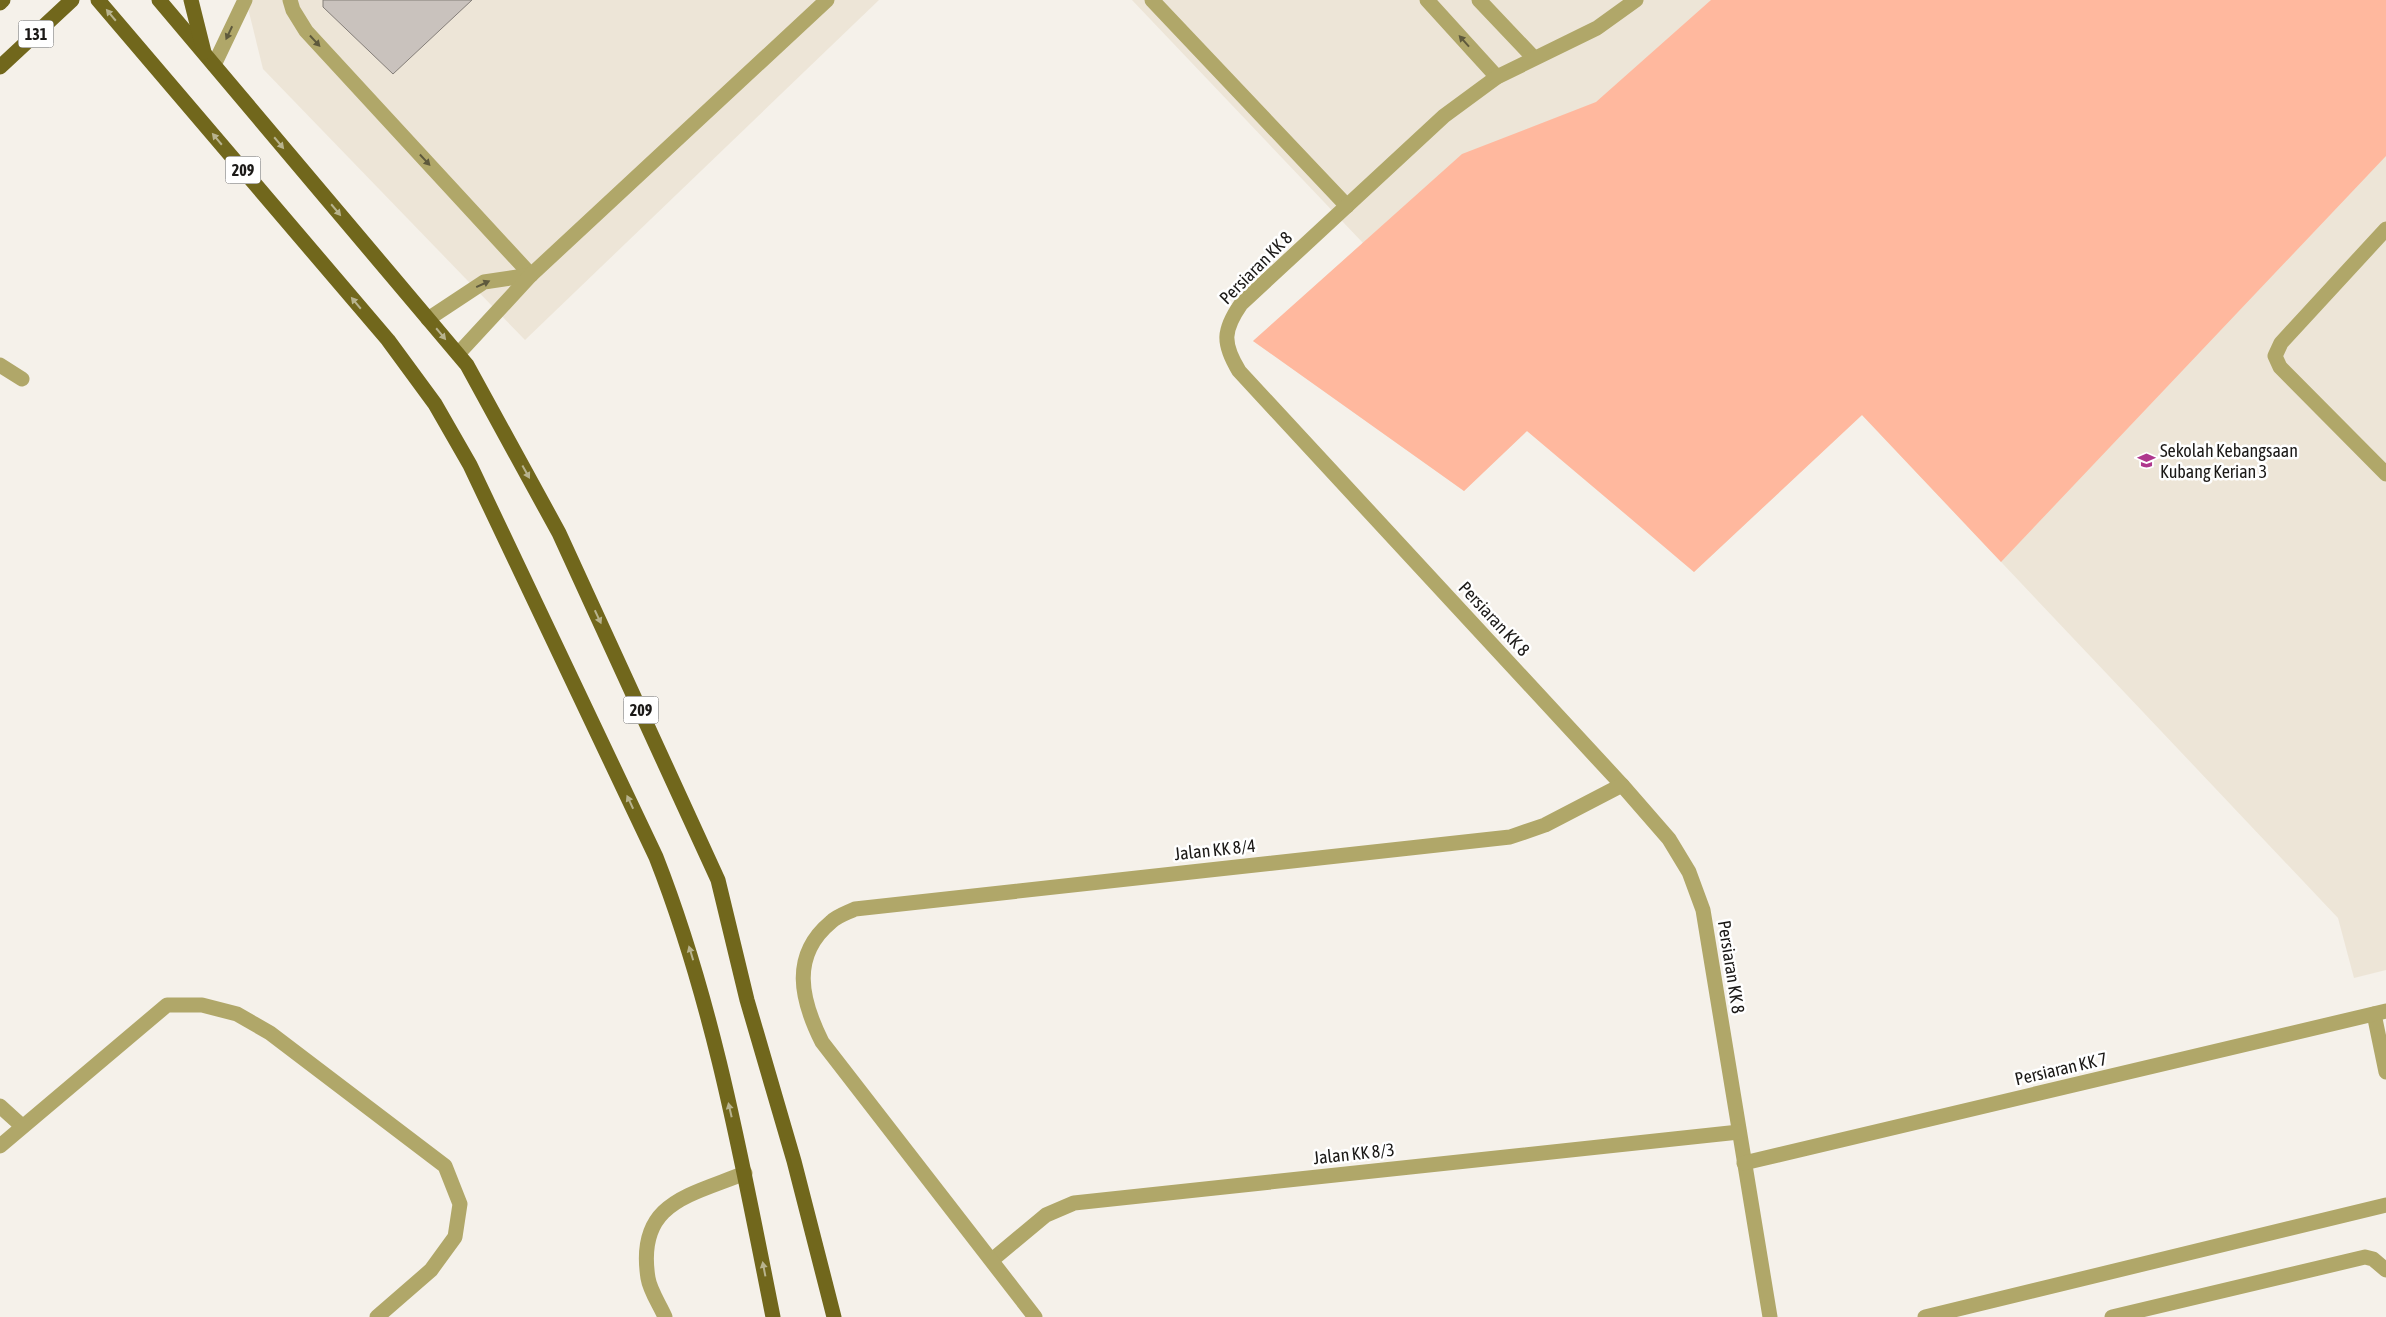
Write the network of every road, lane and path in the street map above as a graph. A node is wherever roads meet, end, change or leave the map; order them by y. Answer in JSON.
{"nodes":[{"id":1,"x":3,"y":0,"type":"edge"},
{"id":2,"x":72,"y":0,"type":"edge"},
{"id":3,"x":98,"y":0,"type":"edge"},
{"id":4,"x":159,"y":0,"type":"edge"},
{"id":5,"x":191,"y":0,"type":"edge"},
{"id":6,"x":244,"y":0,"type":"edge"},
{"id":7,"x":290,"y":0,"type":"edge"},
{"id":8,"x":826,"y":0,"type":"edge"},
{"id":9,"x":1152,"y":0,"type":"edge"},
{"id":10,"x":1427,"y":0,"type":"edge"},
{"id":11,"x":1479,"y":0,"type":"edge"},
{"id":12,"x":1636,"y":0,"type":"edge"},
{"id":13,"x":0,"y":3,"type":"edge"},
{"id":14,"x":1533,"y":57,"type":"junction"},
{"id":15,"x":209,"y":60,"type":"junction"},
{"id":16,"x":0,"y":67,"type":"edge"},
{"id":17,"x":1497,"y":77,"type":"junction"},
{"id":18,"x":1347,"y":206,"type":"junction"},
{"id":19,"x":2386,"y":228,"type":"edge"},
{"id":20,"x":531,"y":275,"type":"junction"},
{"id":21,"x":428,"y":319,"type":"junction"},
{"id":22,"x":458,"y":354,"type":"junction"},
{"id":23,"x":0,"y":365,"type":"edge"},
{"id":24,"x":22,"y":380,"type":"dead end"},
{"id":25,"x":2386,"y":474,"type":"edge"},
{"id":26,"x":1622,"y":785,"type":"junction"},
{"id":27,"x":2380,"y":1012,"type":"edge"},
{"id":28,"x":2386,"y":1072,"type":"edge"},
{"id":29,"x":0,"y":1106,"type":"edge"},
{"id":30,"x":22,"y":1126,"type":"junction"},
{"id":31,"x":1739,"y":1132,"type":"junction"},
{"id":32,"x":0,"y":1146,"type":"edge"},
{"id":33,"x":1744,"y":1163,"type":"junction"},
{"id":34,"x":745,"y":1174,"type":"junction"},
{"id":35,"x":2386,"y":1205,"type":"edge"},
{"id":36,"x":992,"y":1260,"type":"junction"},
{"id":37,"x":2386,"y":1270,"type":"edge"},
{"id":38,"x":377,"y":1317,"type":"edge"},
{"id":39,"x":665,"y":1317,"type":"edge"},
{"id":40,"x":773,"y":1317,"type":"edge"},
{"id":41,"x":834,"y":1317,"type":"edge"},
{"id":42,"x":1035,"y":1317,"type":"edge"},
{"id":43,"x":1770,"y":1317,"type":"edge"},
{"id":44,"x":1925,"y":1317,"type":"edge"},
{"id":45,"x":2112,"y":1317,"type":"edge"}],
"edges":[{"from":1,"to":13,"type":"main road","number":"131"},
{"from":2,"to":16,"type":"main road","number":"131"},
{"from":34,"to":3,"type":"main road","number":"209","one_way":true},
{"from":4,"to":15,"type":"main road","number":"209"},
{"from":5,"to":15,"type":"main road"},
{"from":6,"to":15,"type":"street","one_way":true},
{"from":7,"to":20,"type":"street","one_way":true},
{"from":8,"to":20,"type":"street"},
{"from":9,"to":18,"type":"street"},
{"from":17,"to":10,"type":"street","one_way":true},
{"from":11,"to":14,"type":"street"},
{"from":12,"to":14,"type":"street","name":"Persiaran KK 8"},
{"from":14,"to":17,"type":"street","name":"Persiaran KK 8"},
{"from":15,"to":21,"type":"main road","number":"209","one_way":true},
{"from":17,"to":18,"type":"street","name":"Persiaran KK 8"},
{"from":18,"to":26,"type":"street","name":"Persiaran KK 8"},
{"from":19,"to":25,"type":"street"},
{"from":21,"to":20,"type":"street","one_way":true},
{"from":20,"to":22,"type":"street"},
{"from":21,"to":22,"type":"main road","number":"209","one_way":true},
{"from":22,"to":41,"type":"main road","number":"209","one_way":true},
{"from":23,"to":24,"type":"street"},
{"from":26,"to":31,"type":"street","name":"Persiaran KK 8"},
{"from":26,"to":36,"type":"street","name":"Jalan KK 8/4"},
{"from":27,"to":28,"type":"street"},
{"from":27,"to":33,"type":"street","name":"Persiaran KK 7"},
{"from":29,"to":30,"type":"street"},
{"from":30,"to":32,"type":"street"},
{"from":30,"to":38,"type":"street"},
{"from":31,"to":33,"type":"street","name":"Persiaran KK 8"},
{"from":31,"to":36,"type":"street","name":"Jalan KK 8/3"},
{"from":33,"to":43,"type":"street","name":"Persiaran KK 8"},
{"from":34,"to":39,"type":"street"},
{"from":40,"to":34,"type":"main road","number":"209","one_way":true},
{"from":35,"to":44,"type":"street"},
{"from":36,"to":42,"type":"street"},
{"from":37,"to":45,"type":"street"}]}
